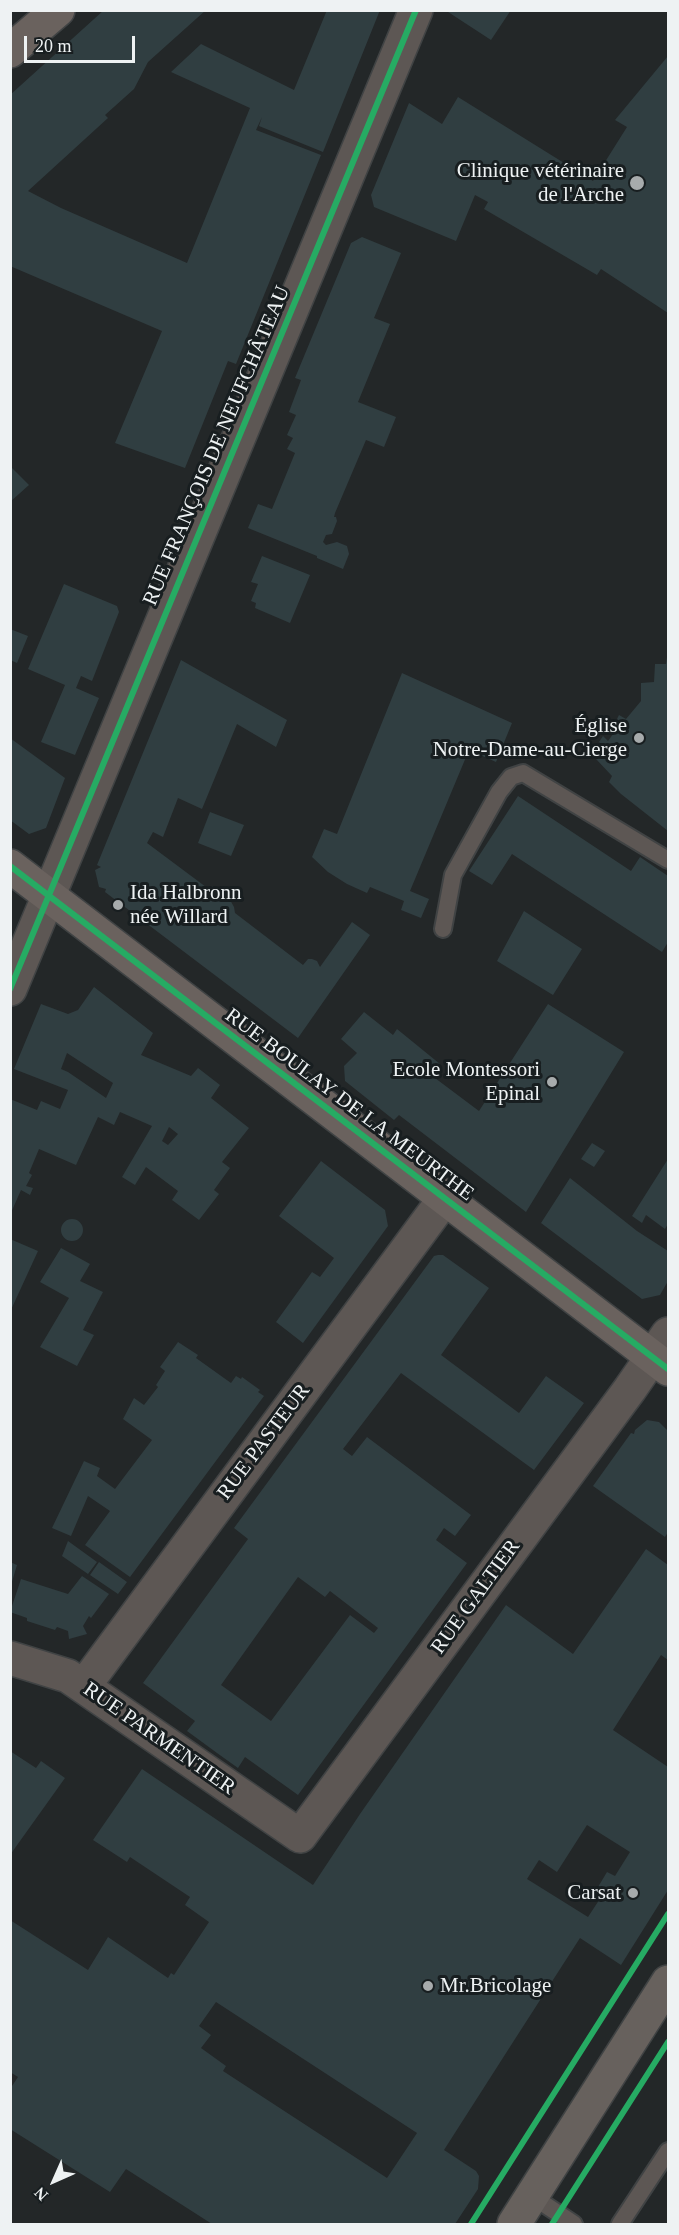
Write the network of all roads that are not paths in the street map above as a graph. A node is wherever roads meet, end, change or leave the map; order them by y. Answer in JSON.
{"nodes":[{"id":1,"x":58,"y":10,"type":"edge"},
{"id":2,"x":416,"y":10,"type":"edge"},
{"id":3,"x":10,"y":51,"type":"edge"},
{"id":4,"x":669,"y":860,"type":"edge"},
{"id":5,"x":10,"y":866,"type":"edge"},
{"id":6,"x":48,"y":895,"type":"junction"},
{"id":7,"x":443,"y":929,"type":"dead end"},
{"id":8,"x":10,"y":988,"type":"edge"},
{"id":9,"x":445,"y":1198,"type":"junction"},
{"id":10,"x":663,"y":1354,"type":"edge"},
{"id":11,"x":10,"y":1658,"type":"edge"},
{"id":12,"x":84,"y":1686,"type":"junction"},
{"id":13,"x":300,"y":1836,"type":"joint"},
{"id":14,"x":669,"y":1982,"type":"edge"},
{"id":15,"x":669,"y":2151,"type":"edge"},
{"id":16,"x":532,"y":2196,"type":"junction"},
{"id":17,"x":513,"y":2224,"type":"edge"},
{"id":18,"x":574,"y":2224,"type":"edge"},
{"id":19,"x":620,"y":2224,"type":"edge"}],
"edges":[{"from":1,"to":3,"type":"main road"},
{"from":2,"to":6,"type":"street","name":"RUE FRANÇOIS DE NEUFCHÂTEAU"},
{"from":4,"to":7,"type":"lane"},
{"from":5,"to":6,"type":"main road","name":"RUE BOULAY DE LA MEURTHE"},
{"from":6,"to":8,"type":"street","name":"RUE FRANÇOIS DE NEUFCHÂTEAU"},
{"from":6,"to":9,"type":"main road","name":"RUE BOULAY DE LA MEURTHE"},
{"from":9,"to":10,"type":"main road","name":"RUE BOULAY DE LA MEURTHE"},
{"from":9,"to":12,"type":"street","name":"RUE PASTEUR"},
{"from":10,"to":13,"type":"street","name":"RUE GALTIER"},
{"from":11,"to":12,"type":"street","name":"RUE PARMENTIER"},
{"from":12,"to":13,"type":"street","name":"RUE PARMENTIER"},
{"from":14,"to":16,"type":"main road"},
{"from":15,"to":19,"type":"lane"},
{"from":16,"to":17,"type":"main road"},
{"from":16,"to":18,"type":"lane"}]}
